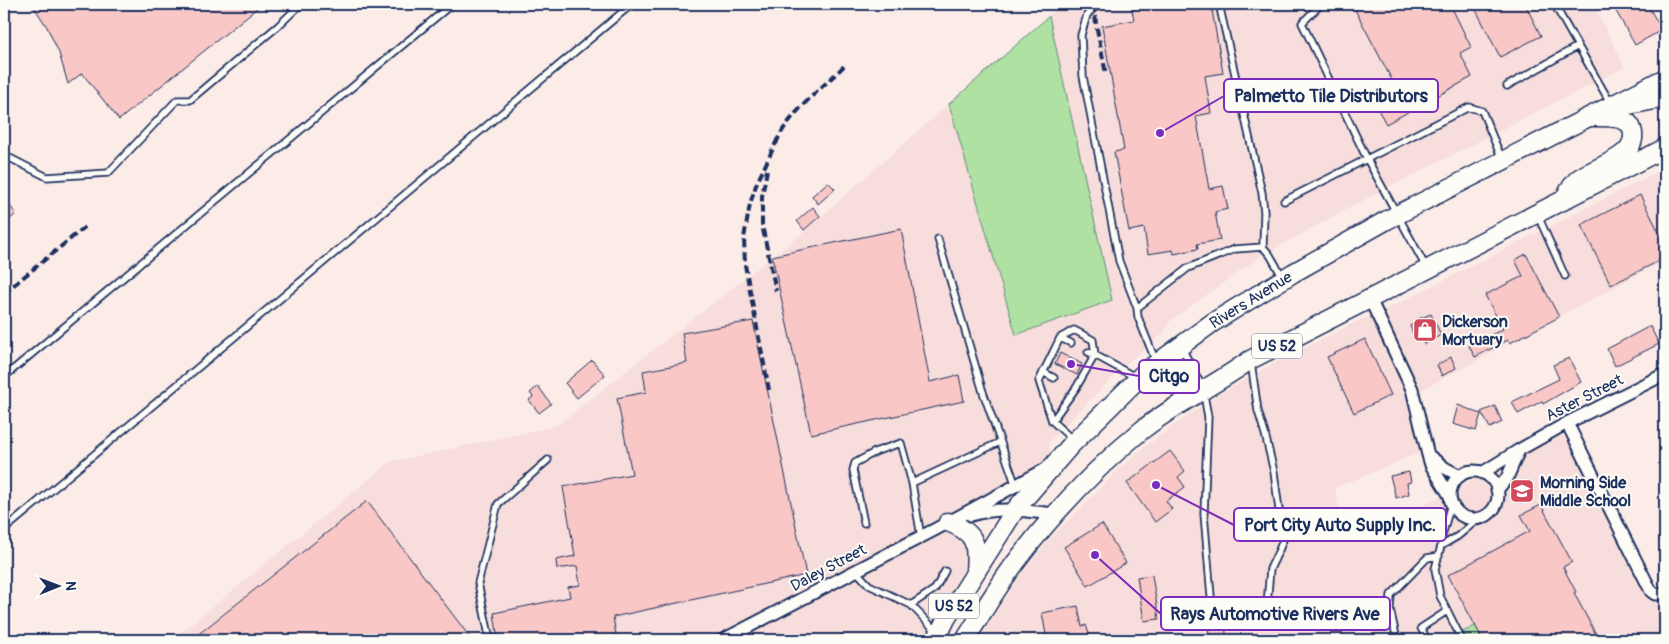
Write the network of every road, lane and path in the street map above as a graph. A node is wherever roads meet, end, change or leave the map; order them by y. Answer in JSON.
{"nodes":[{"id":1,"x":301,"y":4,"type":"edge"},
{"id":2,"x":452,"y":4,"type":"edge"},
{"id":3,"x":632,"y":4,"type":"edge"},
{"id":4,"x":1106,"y":4,"type":"edge"},
{"id":5,"x":1219,"y":4,"type":"edge"},
{"id":6,"x":1319,"y":4,"type":"edge"},
{"id":7,"x":1554,"y":4,"type":"edge"},
{"id":8,"x":1578,"y":46,"type":"junction"},
{"id":9,"x":1665,"y":78,"type":"edge"},
{"id":10,"x":1507,"y":86,"type":"dead end"},
{"id":11,"x":1665,"y":98,"type":"edge"},
{"id":12,"x":1601,"y":111,"type":"junction"},
{"id":13,"x":1665,"y":148,"type":"edge"},
{"id":14,"x":4,"y":155,"type":"edge"},
{"id":15,"x":1367,"y":159,"type":"junction"},
{"id":16,"x":1502,"y":161,"type":"junction"},
{"id":17,"x":1284,"y":201,"type":"dead end"},
{"id":18,"x":1562,"y":201,"type":"junction"},
{"id":19,"x":1398,"y":214,"type":"junction"},
{"id":20,"x":1537,"y":214,"type":"junction"},
{"id":21,"x":938,"y":239,"type":"dead end"},
{"id":22,"x":1263,"y":247,"type":"junction"},
{"id":23,"x":1428,"y":270,"type":"junction"},
{"id":24,"x":1565,"y":276,"type":"dead end"},
{"id":25,"x":1283,"y":279,"type":"junction"},
{"id":26,"x":1370,"y":299,"type":"junction"},
{"id":27,"x":1137,"y":308,"type":"junction"},
{"id":28,"x":1060,"y":338,"type":"junction"},
{"id":29,"x":1071,"y":343,"type":"dead end"},
{"id":30,"x":1181,"y":346,"type":"junction"},
{"id":31,"x":1088,"y":352,"type":"dead end"},
{"id":32,"x":1094,"y":355,"type":"junction"},
{"id":33,"x":1250,"y":360,"type":"junction"},
{"id":34,"x":1156,"y":364,"type":"junction"},
{"id":35,"x":1043,"y":372,"type":"junction"},
{"id":36,"x":1665,"y":374,"type":"edge"},
{"id":37,"x":4,"y":377,"type":"edge"},
{"id":38,"x":1054,"y":378,"type":"dead end"},
{"id":39,"x":1139,"y":380,"type":"junction"},
{"id":40,"x":1203,"y":389,"type":"junction"},
{"id":41,"x":1052,"y":421,"type":"junction"},
{"id":42,"x":1567,"y":423,"type":"junction"},
{"id":43,"x":1000,"y":442,"type":"junction"},
{"id":44,"x":1074,"y":442,"type":"junction"},
{"id":45,"x":1519,"y":450,"type":"junction"},
{"id":46,"x":1428,"y":455,"type":"junction"},
{"id":47,"x":548,"y":460,"type":"dead end"},
{"id":48,"x":1054,"y":465,"type":"junction"},
{"id":49,"x":1482,"y":473,"type":"junction"},
{"id":50,"x":1460,"y":476,"type":"junction"},
{"id":51,"x":912,"y":483,"type":"junction"},
{"id":52,"x":1016,"y":486,"type":"junction"},
{"id":53,"x":1497,"y":490,"type":"junction"},
{"id":54,"x":1451,"y":500,"type":"junction"},
{"id":55,"x":1016,"y":510,"type":"junction"},
{"id":56,"x":1055,"y":514,"type":"junction"},
{"id":57,"x":1478,"y":519,"type":"junction"},
{"id":58,"x":948,"y":522,"type":"junction"},
{"id":59,"x":864,"y":523,"type":"dead end"},
{"id":60,"x":4,"y":530,"type":"edge"},
{"id":61,"x":921,"y":537,"type":"junction"},
{"id":62,"x":1441,"y":546,"type":"junction"},
{"id":63,"x":1439,"y":556,"type":"junction"},
{"id":64,"x":856,"y":571,"type":"junction"},
{"id":65,"x":945,"y":571,"type":"dead end"},
{"id":66,"x":974,"y":574,"type":"junction"},
{"id":67,"x":1665,"y":594,"type":"edge"},
{"id":68,"x":911,"y":605,"type":"junction"},
{"id":69,"x":1267,"y":605,"type":"dead end"},
{"id":70,"x":1212,"y":608,"type":"dead end"},
{"id":71,"x":1447,"y":611,"type":"junction"},
{"id":72,"x":938,"y":637,"type":"edge"},
{"id":73,"x":490,"y":640,"type":"edge"},
{"id":74,"x":723,"y":640,"type":"edge"},
{"id":75,"x":965,"y":640,"type":"edge"},
{"id":76,"x":1397,"y":640,"type":"edge"},
{"id":77,"x":1427,"y":640,"type":"edge"},
{"id":78,"x":1462,"y":640,"type":"edge"}],
"edges":[{"from":1,"to":14,"type":"lane"},
{"from":2,"to":37,"type":"lane"},
{"from":3,"to":60,"type":"lane"},
{"from":4,"to":27,"type":"lane"},
{"from":5,"to":22,"type":"lane"},
{"from":6,"to":15,"type":"lane"},
{"from":7,"to":8,"type":"lane"},
{"from":8,"to":10,"type":"lane"},
{"from":8,"to":12,"type":"lane"},
{"from":9,"to":12,"type":"main road","name":"Rivers Avenue","number":"US 52"},
{"from":11,"to":12,"type":"main road"},
{"from":12,"to":16,"type":"main road","name":"Rivers Avenue","number":"US 52"},
{"from":12,"to":18,"type":"main road"},
{"from":13,"to":18,"type":"main road","number":"US 52"},
{"from":15,"to":16,"type":"lane"},
{"from":15,"to":17,"type":"lane"},
{"from":15,"to":19,"type":"lane"},
{"from":16,"to":19,"type":"main road","name":"Rivers Avenue","number":"US 52"},
{"from":18,"to":20,"type":"main road","number":"US 52"},
{"from":19,"to":23,"type":"lane"},
{"from":19,"to":25,"type":"main road","name":"Rivers Avenue","number":"US 52"},
{"from":20,"to":23,"type":"main road","number":"US 52"},
{"from":20,"to":24,"type":"lane"},
{"from":21,"to":43,"type":"lane"},
{"from":22,"to":25,"type":"lane"},
{"from":22,"to":27,"type":"lane"},
{"from":23,"to":26,"type":"main road","number":"US 52"},
{"from":25,"to":30,"type":"main road","name":"Rivers Avenue","number":"US 52"},
{"from":26,"to":33,"type":"main road","number":"US 52"},
{"from":26,"to":46,"type":"street"},
{"from":27,"to":34,"type":"lane"},
{"from":28,"to":29,"type":"lane"},
{"from":28,"to":32,"type":"lane"},
{"from":28,"to":35,"type":"lane"},
{"from":30,"to":34,"type":"main road","name":"Rivers Avenue","number":"US 52"},
{"from":30,"to":40,"type":"lane"},
{"from":31,"to":32,"type":"lane"},
{"from":32,"to":39,"type":"lane"},
{"from":32,"to":41,"type":"lane"},
{"from":33,"to":40,"type":"main road","number":"US 52"},
{"from":33,"to":69,"type":"lane"},
{"from":34,"to":39,"type":"main road","name":"Rivers Avenue","number":"US 52"},
{"from":35,"to":38,"type":"lane"},
{"from":35,"to":41,"type":"lane"},
{"from":36,"to":42,"type":"street","name":"Aster Street"},
{"from":39,"to":44,"type":"main road","name":"Rivers Avenue","number":"US 52"},
{"from":40,"to":56,"type":"main road","number":"US 52"},
{"from":40,"to":70,"type":"lane"},
{"from":41,"to":44,"type":"lane"},
{"from":42,"to":45,"type":"street","name":"Aster Street"},
{"from":42,"to":67,"type":"street"},
{"from":43,"to":51,"type":"lane"},
{"from":43,"to":52,"type":"lane"},
{"from":44,"to":48,"type":"main road","name":"Rivers Avenue","number":"US 52"},
{"from":45,"to":49,"type":"street","name":"Aster Street"},
{"from":45,"to":53,"type":"street"},
{"from":46,"to":50,"type":"street"},
{"from":46,"to":54,"type":"street"},
{"from":47,"to":73,"type":"lane"},
{"from":48,"to":52,"type":"street","name":"Daley Street"},
{"from":48,"to":55,"type":"main road","name":"Rivers Avenue","number":"US 52"},
{"from":49,"to":50,"type":"street"},
{"from":49,"to":53,"type":"street"},
{"from":50,"to":54,"type":"street"},
{"from":51,"to":59,"type":"lane"},
{"from":51,"to":61,"type":"lane"},
{"from":52,"to":58,"type":"street","name":"Daley Street"},
{"from":53,"to":57,"type":"street"},
{"from":54,"to":57,"type":"street"},
{"from":54,"to":62,"type":"lane"},
{"from":55,"to":56,"type":"street","name":"Daley Street"},
{"from":55,"to":58,"type":"street","name":"Daley Street"},
{"from":55,"to":66,"type":"main road","name":"Rivers Avenue","number":"US 52"},
{"from":56,"to":75,"type":"main road","number":"US 52"},
{"from":57,"to":62,"type":"lane"},
{"from":58,"to":61,"type":"street","name":"Daley Street"},
{"from":58,"to":66,"type":"main road"},
{"from":61,"to":64,"type":"street","name":"Daley Street"},
{"from":62,"to":63,"type":"lane"},
{"from":63,"to":71,"type":"lane"},
{"from":63,"to":76,"type":"lane"},
{"from":64,"to":68,"type":"lane"},
{"from":64,"to":74,"type":"street","name":"Daley Street"},
{"from":65,"to":68,"type":"lane"},
{"from":66,"to":72,"type":"main road","name":"Rivers Avenue","number":"US 52"},
{"from":68,"to":72,"type":"lane"},
{"from":71,"to":77,"type":"lane"},
{"from":71,"to":78,"type":"lane"}]}
